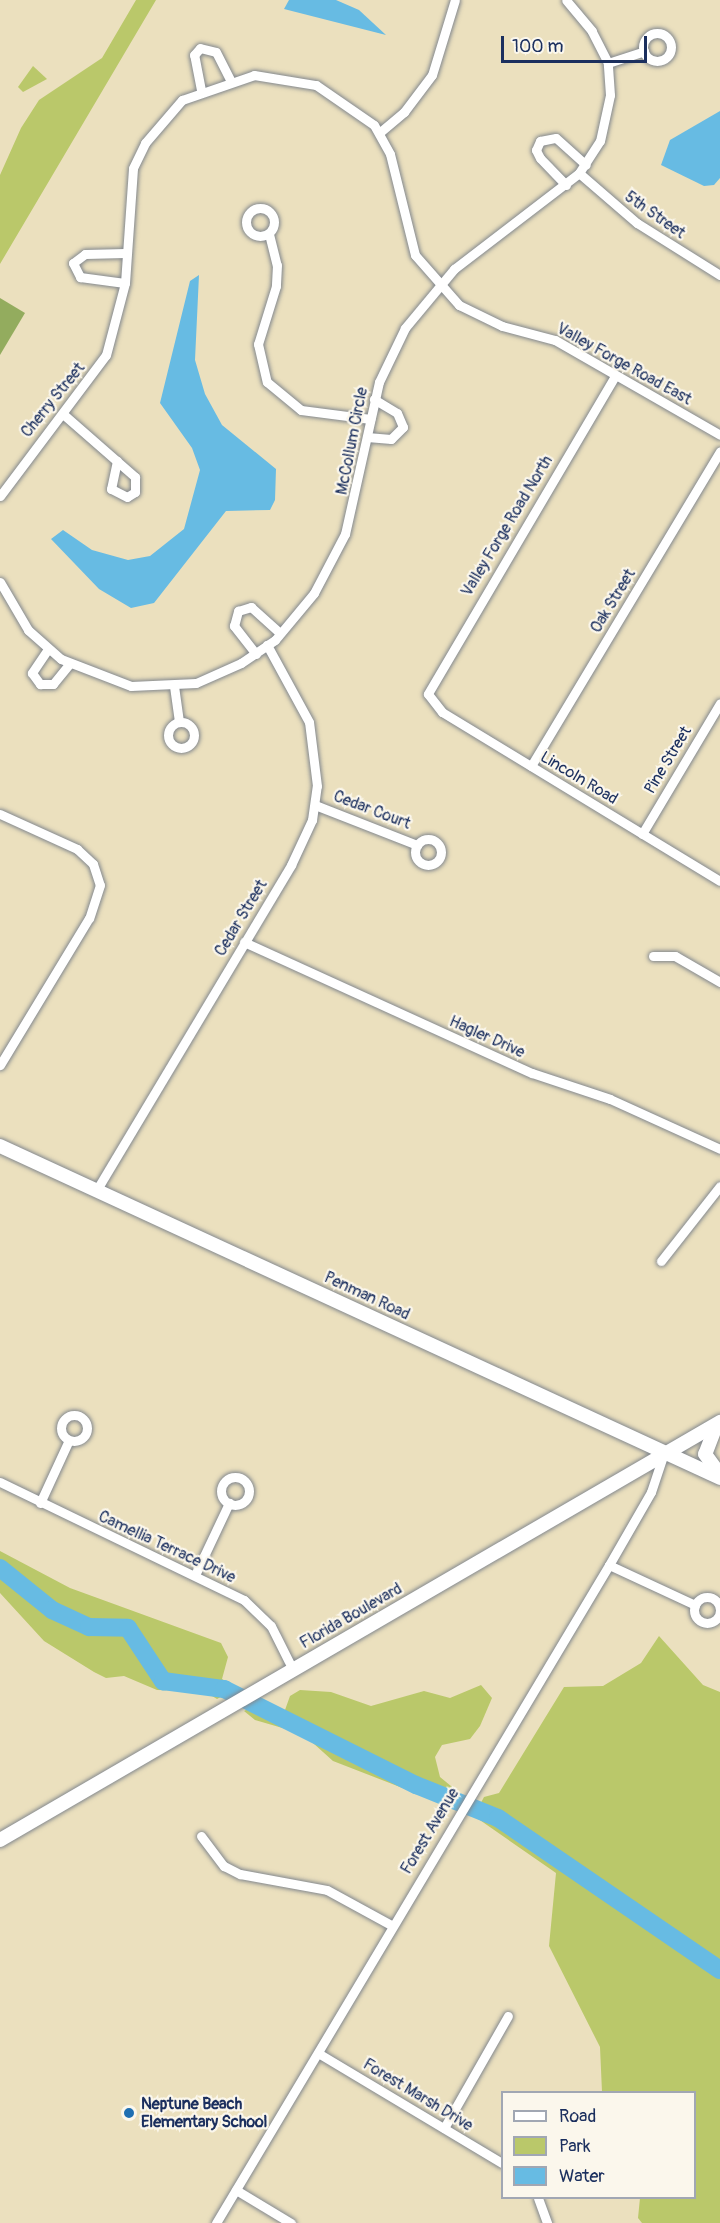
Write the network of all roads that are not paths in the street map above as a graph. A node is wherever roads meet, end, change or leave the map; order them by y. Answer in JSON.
{"nodes":[{"id":1,"x":455,"y":0,"type":"edge"},
{"id":2,"x":566,"y":0,"type":"edge"},
{"id":3,"x":644,"y":51,"type":"dead end"},
{"id":4,"x":608,"y":63,"type":"junction"},
{"id":5,"x":230,"y":79,"type":"junction"},
{"id":6,"x":201,"y":90,"type":"junction"},
{"id":7,"x":380,"y":133,"type":"junction"},
{"id":8,"x":583,"y":169,"type":"junction"},
{"id":9,"x":566,"y":185,"type":"junction"},
{"id":10,"x":269,"y":234,"type":"dead end"},
{"id":11,"x":125,"y":254,"type":"junction"},
{"id":12,"x":720,"y":275,"type":"edge"},
{"id":13,"x":125,"y":283,"type":"junction"},
{"id":14,"x":440,"y":286,"type":"junction"},
{"id":15,"x":615,"y":376,"type":"junction"},
{"id":16,"x":374,"y":399,"type":"junction"},
{"id":17,"x":63,"y":414,"type":"junction"},
{"id":18,"x":370,"y":419,"type":"junction"},
{"id":19,"x":720,"y":435,"type":"edge"},
{"id":20,"x":367,"y":437,"type":"junction"},
{"id":21,"x":720,"y":451,"type":"edge"},
{"id":22,"x":117,"y":461,"type":"dead end"},
{"id":23,"x":0,"y":496,"type":"edge"},
{"id":24,"x":0,"y":582,"type":"edge"},
{"id":25,"x":280,"y":633,"type":"junction"},
{"id":26,"x":267,"y":645,"type":"junction"},
{"id":27,"x":48,"y":649,"type":"junction"},
{"id":28,"x":256,"y":654,"type":"junction"},
{"id":29,"x":69,"y":664,"type":"junction"},
{"id":30,"x":174,"y":686,"type":"junction"},
{"id":31,"x":429,"y":694,"type":"joint"},
{"id":32,"x":720,"y":703,"type":"edge"},
{"id":33,"x":179,"y":722,"type":"dead end"},
{"id":34,"x":531,"y":766,"type":"junction"},
{"id":35,"x":315,"y":806,"type":"junction"},
{"id":36,"x":0,"y":814,"type":"edge"},
{"id":37,"x":642,"y":834,"type":"junction"},
{"id":38,"x":417,"y":844,"type":"dead end"},
{"id":39,"x":720,"y":880,"type":"edge"},
{"id":40,"x":244,"y":942,"type":"junction"},
{"id":41,"x":652,"y":956,"type":"dead end"},
{"id":42,"x":720,"y":982,"type":"edge"},
{"id":43,"x":0,"y":1065,"type":"edge"},
{"id":44,"x":0,"y":1146,"type":"edge"},
{"id":45,"x":720,"y":1149,"type":"edge"},
{"id":46,"x":720,"y":1186,"type":"edge"},
{"id":47,"x":96,"y":1191,"type":"junction"},
{"id":48,"x":661,"y":1261,"type":"dead end"},
{"id":49,"x":720,"y":1422,"type":"edge"},
{"id":50,"x":69,"y":1440,"type":"dead end"},
{"id":51,"x":664,"y":1453,"type":"junction"},
{"id":52,"x":720,"y":1477,"type":"edge"},
{"id":53,"x":0,"y":1482,"type":"edge"},
{"id":54,"x":40,"y":1503,"type":"junction"},
{"id":55,"x":229,"y":1503,"type":"dead end"},
{"id":56,"x":609,"y":1565,"type":"junction"},
{"id":57,"x":195,"y":1575,"type":"junction"},
{"id":58,"x":695,"y":1605,"type":"dead end"},
{"id":59,"x":292,"y":1670,"type":"junction"},
{"id":60,"x":201,"y":1836,"type":"dead end"},
{"id":61,"x":0,"y":1840,"type":"edge"},
{"id":62,"x":391,"y":1925,"type":"junction"},
{"id":63,"x":508,"y":2016,"type":"dead end"},
{"id":64,"x":318,"y":2053,"type":"junction"},
{"id":65,"x":444,"y":2128,"type":"junction"},
{"id":66,"x":501,"y":2162,"type":"edge"},
{"id":67,"x":236,"y":2190,"type":"junction"},
{"id":68,"x":538,"y":2199,"type":"edge"},
{"id":69,"x":216,"y":2223,"type":"edge"},
{"id":70,"x":291,"y":2223,"type":"edge"},
{"id":71,"x":548,"y":2223,"type":"edge"}],
"edges":[{"from":1,"to":7,"type":"street"},
{"from":2,"to":4,"type":"street","name":"McCollum Circle"},
{"from":3,"to":4,"type":"street"},
{"from":4,"to":8,"type":"street","name":"McCollum Circle"},
{"from":5,"to":6,"type":"street","name":"Cherry Street"},
{"from":5,"to":6,"type":"street"},
{"from":5,"to":7,"type":"street","name":"Cherry Street"},
{"from":6,"to":11,"type":"street","name":"Cherry Street"},
{"from":7,"to":14,"type":"street","name":"Valley Forge Road East"},
{"from":8,"to":9,"type":"street","name":"McCollum Circle"},
{"from":8,"to":9,"type":"street","name":"5th Street"},
{"from":8,"to":12,"type":"street","name":"5th Street"},
{"from":9,"to":14,"type":"street","name":"McCollum Circle"},
{"from":10,"to":18,"type":"street"},
{"from":11,"to":13,"type":"street","name":"Cherry Street"},
{"from":11,"to":13,"type":"street"},
{"from":13,"to":17,"type":"street","name":"Cherry Street"},
{"from":14,"to":15,"type":"street","name":"Valley Forge Road East"},
{"from":14,"to":16,"type":"street","name":"McCollum Circle"},
{"from":15,"to":19,"type":"street","name":"Valley Forge Road East"},
{"from":15,"to":31,"type":"street","name":"Valley Forge Road North"},
{"from":16,"to":18,"type":"street","name":"McCollum Circle"},
{"from":16,"to":20,"type":"street"},
{"from":17,"to":22,"type":"street"},
{"from":17,"to":23,"type":"street","name":"Cherry Street"},
{"from":18,"to":20,"type":"street","name":"McCollum Circle"},
{"from":20,"to":25,"type":"street","name":"McCollum Circle"},
{"from":21,"to":34,"type":"street","name":"Oak Street"},
{"from":24,"to":27,"type":"street","name":"McCollum Circle"},
{"from":25,"to":26,"type":"street","name":"McCollum Circle"},
{"from":25,"to":28,"type":"street"},
{"from":26,"to":28,"type":"street","name":"McCollum Circle"},
{"from":26,"to":35,"type":"street","name":"Cedar Street"},
{"from":27,"to":29,"type":"street","name":"McCollum Circle"},
{"from":27,"to":29,"type":"street"},
{"from":28,"to":30,"type":"street","name":"McCollum Circle"},
{"from":29,"to":30,"type":"street","name":"McCollum Circle"},
{"from":30,"to":33,"type":"street"},
{"from":31,"to":34,"type":"street","name":"Lincoln Road"},
{"from":32,"to":37,"type":"street","name":"Pine Street"},
{"from":34,"to":37,"type":"street","name":"Lincoln Road"},
{"from":35,"to":38,"type":"street","name":"Cedar Court"},
{"from":35,"to":40,"type":"street","name":"Cedar Street"},
{"from":36,"to":43,"type":"street"},
{"from":37,"to":39,"type":"street","name":"Lincoln Road"},
{"from":40,"to":45,"type":"street","name":"Hagler Drive"},
{"from":40,"to":47,"type":"street","name":"Cedar Street"},
{"from":41,"to":42,"type":"street"},
{"from":44,"to":47,"type":"street","name":"Penman Road"},
{"from":46,"to":48,"type":"street"},
{"from":47,"to":51,"type":"street","name":"Penman Road"},
{"from":49,"to":51,"type":"street","name":"Florida Boulevard"},
{"from":49,"to":52,"type":"street"},
{"from":50,"to":54,"type":"street"},
{"from":51,"to":52,"type":"street","name":"Penman Road"},
{"from":51,"to":56,"type":"street","name":"Forest Avenue"},
{"from":51,"to":59,"type":"street","name":"Florida Boulevard"},
{"from":53,"to":54,"type":"street","name":"Camellia Terrace Drive"},
{"from":54,"to":57,"type":"street","name":"Camellia Terrace Drive"},
{"from":55,"to":57,"type":"street"},
{"from":56,"to":58,"type":"street"},
{"from":56,"to":62,"type":"street","name":"Forest Avenue"},
{"from":57,"to":59,"type":"street","name":"Camellia Terrace Drive"},
{"from":59,"to":61,"type":"street","name":"Florida Boulevard"},
{"from":60,"to":62,"type":"street"},
{"from":62,"to":64,"type":"street","name":"Forest Avenue"},
{"from":63,"to":65,"type":"street"},
{"from":64,"to":65,"type":"street","name":"Forest Marsh Drive"},
{"from":64,"to":67,"type":"street","name":"Forest Avenue"},
{"from":65,"to":66,"type":"street","name":"Forest Marsh Drive"},
{"from":67,"to":69,"type":"street","name":"Forest Avenue"},
{"from":67,"to":70,"type":"street"},
{"from":68,"to":71,"type":"street"}]}
